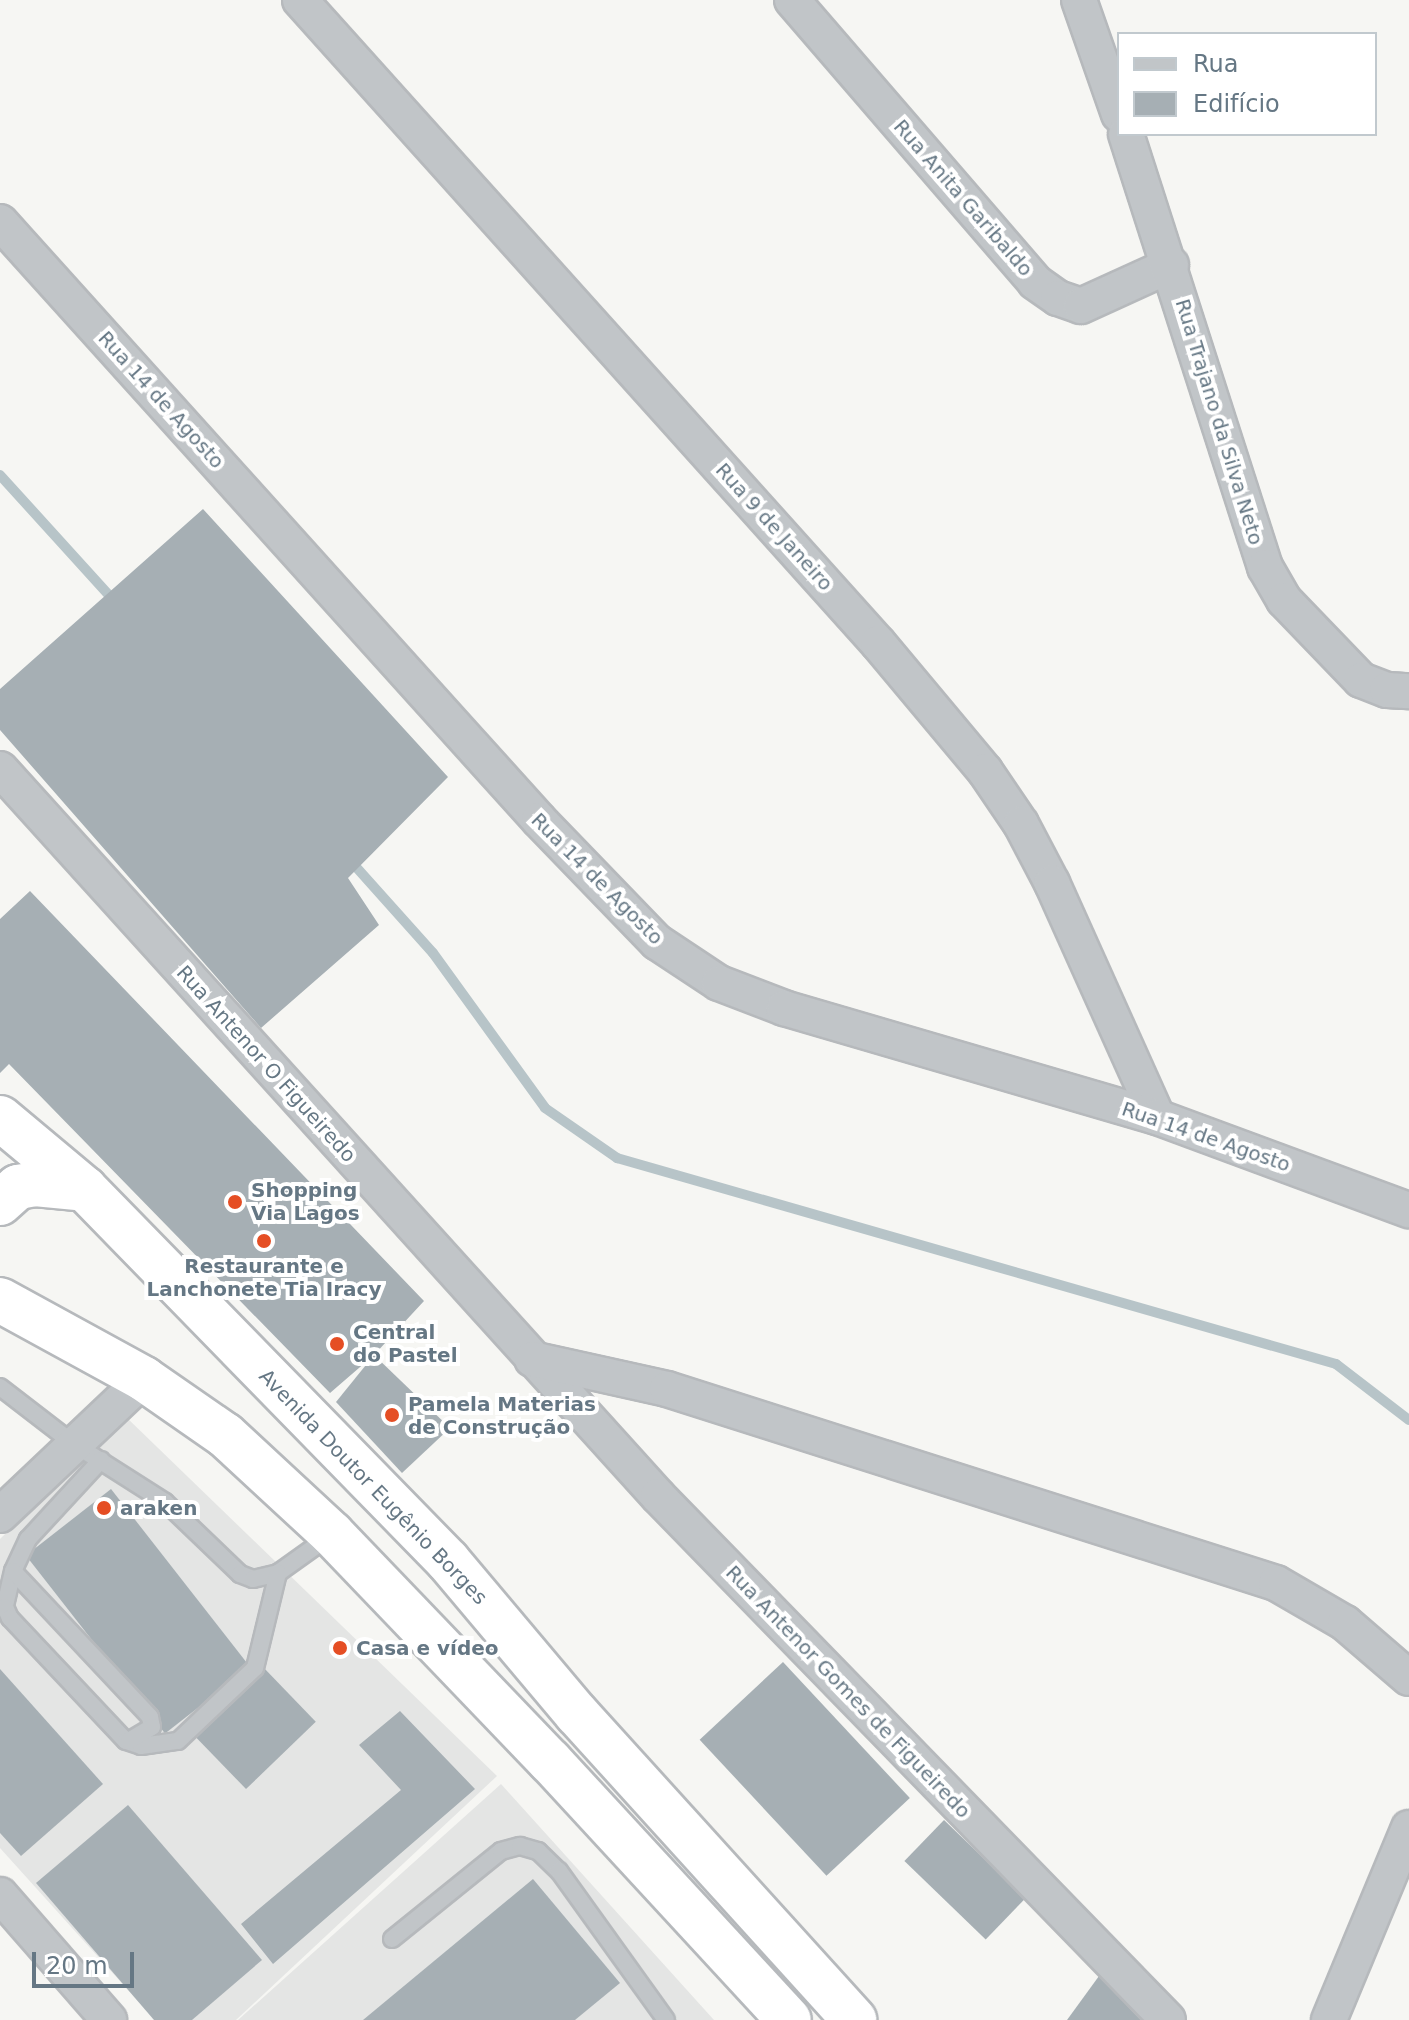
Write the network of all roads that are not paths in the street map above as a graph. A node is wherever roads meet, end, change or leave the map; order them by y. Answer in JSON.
{"nodes":[{"id":1,"x":300,"y":0,"type":"edge"},
{"id":2,"x":792,"y":0,"type":"edge"},
{"id":3,"x":1079,"y":0,"type":"edge"},
{"id":4,"x":1117,"y":108,"type":"edge"},
{"id":5,"x":1127,"y":136,"type":"edge"},
{"id":6,"x":0,"y":222,"type":"edge"},
{"id":7,"x":1171,"y":265,"type":"junction"},
{"id":8,"x":1409,"y":691,"type":"edge"},
{"id":9,"x":0,"y":769,"type":"edge"},
{"id":10,"x":1157,"y":1117,"type":"junction"},
{"id":11,"x":0,"y":1118,"type":"edge"},
{"id":12,"x":85,"y":1189,"type":"junction"},
{"id":13,"x":0,"y":1203,"type":"edge"},
{"id":14,"x":1409,"y":1210,"type":"edge"},
{"id":15,"x":0,"y":1300,"type":"edge"},
{"id":16,"x":532,"y":1359,"type":"junction"},
{"id":17,"x":144,"y":1379,"type":"junction"},
{"id":18,"x":0,"y":1387,"type":"edge"},
{"id":19,"x":88,"y":1452,"type":"junction"},
{"id":20,"x":0,"y":1515,"type":"edge"},
{"id":21,"x":332,"y":1534,"type":"junction"},
{"id":22,"x":13,"y":1571,"type":"junction"},
{"id":23,"x":278,"y":1573,"type":"junction"},
{"id":24,"x":1409,"y":1678,"type":"edge"},
{"id":25,"x":126,"y":1741,"type":"junction"},
{"id":26,"x":1409,"y":1828,"type":"edge"},
{"id":27,"x":0,"y":1895,"type":"edge"},
{"id":28,"x":392,"y":1939,"type":"dead end"},
{"id":29,"x":109,"y":2020,"type":"edge"},
{"id":30,"x":666,"y":2020,"type":"edge"},
{"id":31,"x":789,"y":2020,"type":"edge"},
{"id":32,"x":854,"y":2020,"type":"edge"},
{"id":33,"x":1168,"y":2020,"type":"edge"},
{"id":34,"x":1329,"y":2020,"type":"edge"}],
"edges":[{"from":1,"to":10,"type":"street","name":"Rua 9 de Janeiro"},
{"from":2,"to":7,"type":"street","name":"Rua Anita Garibaldo"},
{"from":3,"to":4,"type":"street"},
{"from":5,"to":7,"type":"street","name":"Rua Trajano da Silva Neto"},
{"from":6,"to":10,"type":"street","name":"Rua 14 de Agosto"},
{"from":7,"to":8,"type":"street","name":"Rua Trajano da Silva Neto"},
{"from":9,"to":16,"type":"street","name":"Rua Antenor O Figueiredo"},
{"from":10,"to":14,"type":"street","name":"Rua 14 de Agosto"},
{"from":11,"to":12,"type":"highway","name":"Avenida Doutor Eugênio Borges"},
{"from":12,"to":13,"type":"highway"},
{"from":12,"to":32,"type":"highway","name":"Avenida Doutor Eugênio Borges"},
{"from":15,"to":17,"type":"highway"},
{"from":16,"to":24,"type":"street"},
{"from":16,"to":33,"type":"street","name":"Rua Antenor Gomes de Figueiredo"},
{"from":17,"to":19,"type":"street"},
{"from":17,"to":21,"type":"highway"},
{"from":18,"to":19,"type":"lane"},
{"from":19,"to":20,"type":"street"},
{"from":19,"to":22,"type":"lane"},
{"from":19,"to":23,"type":"lane"},
{"from":21,"to":23,"type":"lane"},
{"from":21,"to":31,"type":"highway"},
{"from":22,"to":25,"type":"lane"},
{"from":22,"to":25,"type":"lane"},
{"from":23,"to":25,"type":"lane"},
{"from":26,"to":34,"type":"street"},
{"from":27,"to":29,"type":"street"},
{"from":28,"to":30,"type":"lane"}]}
